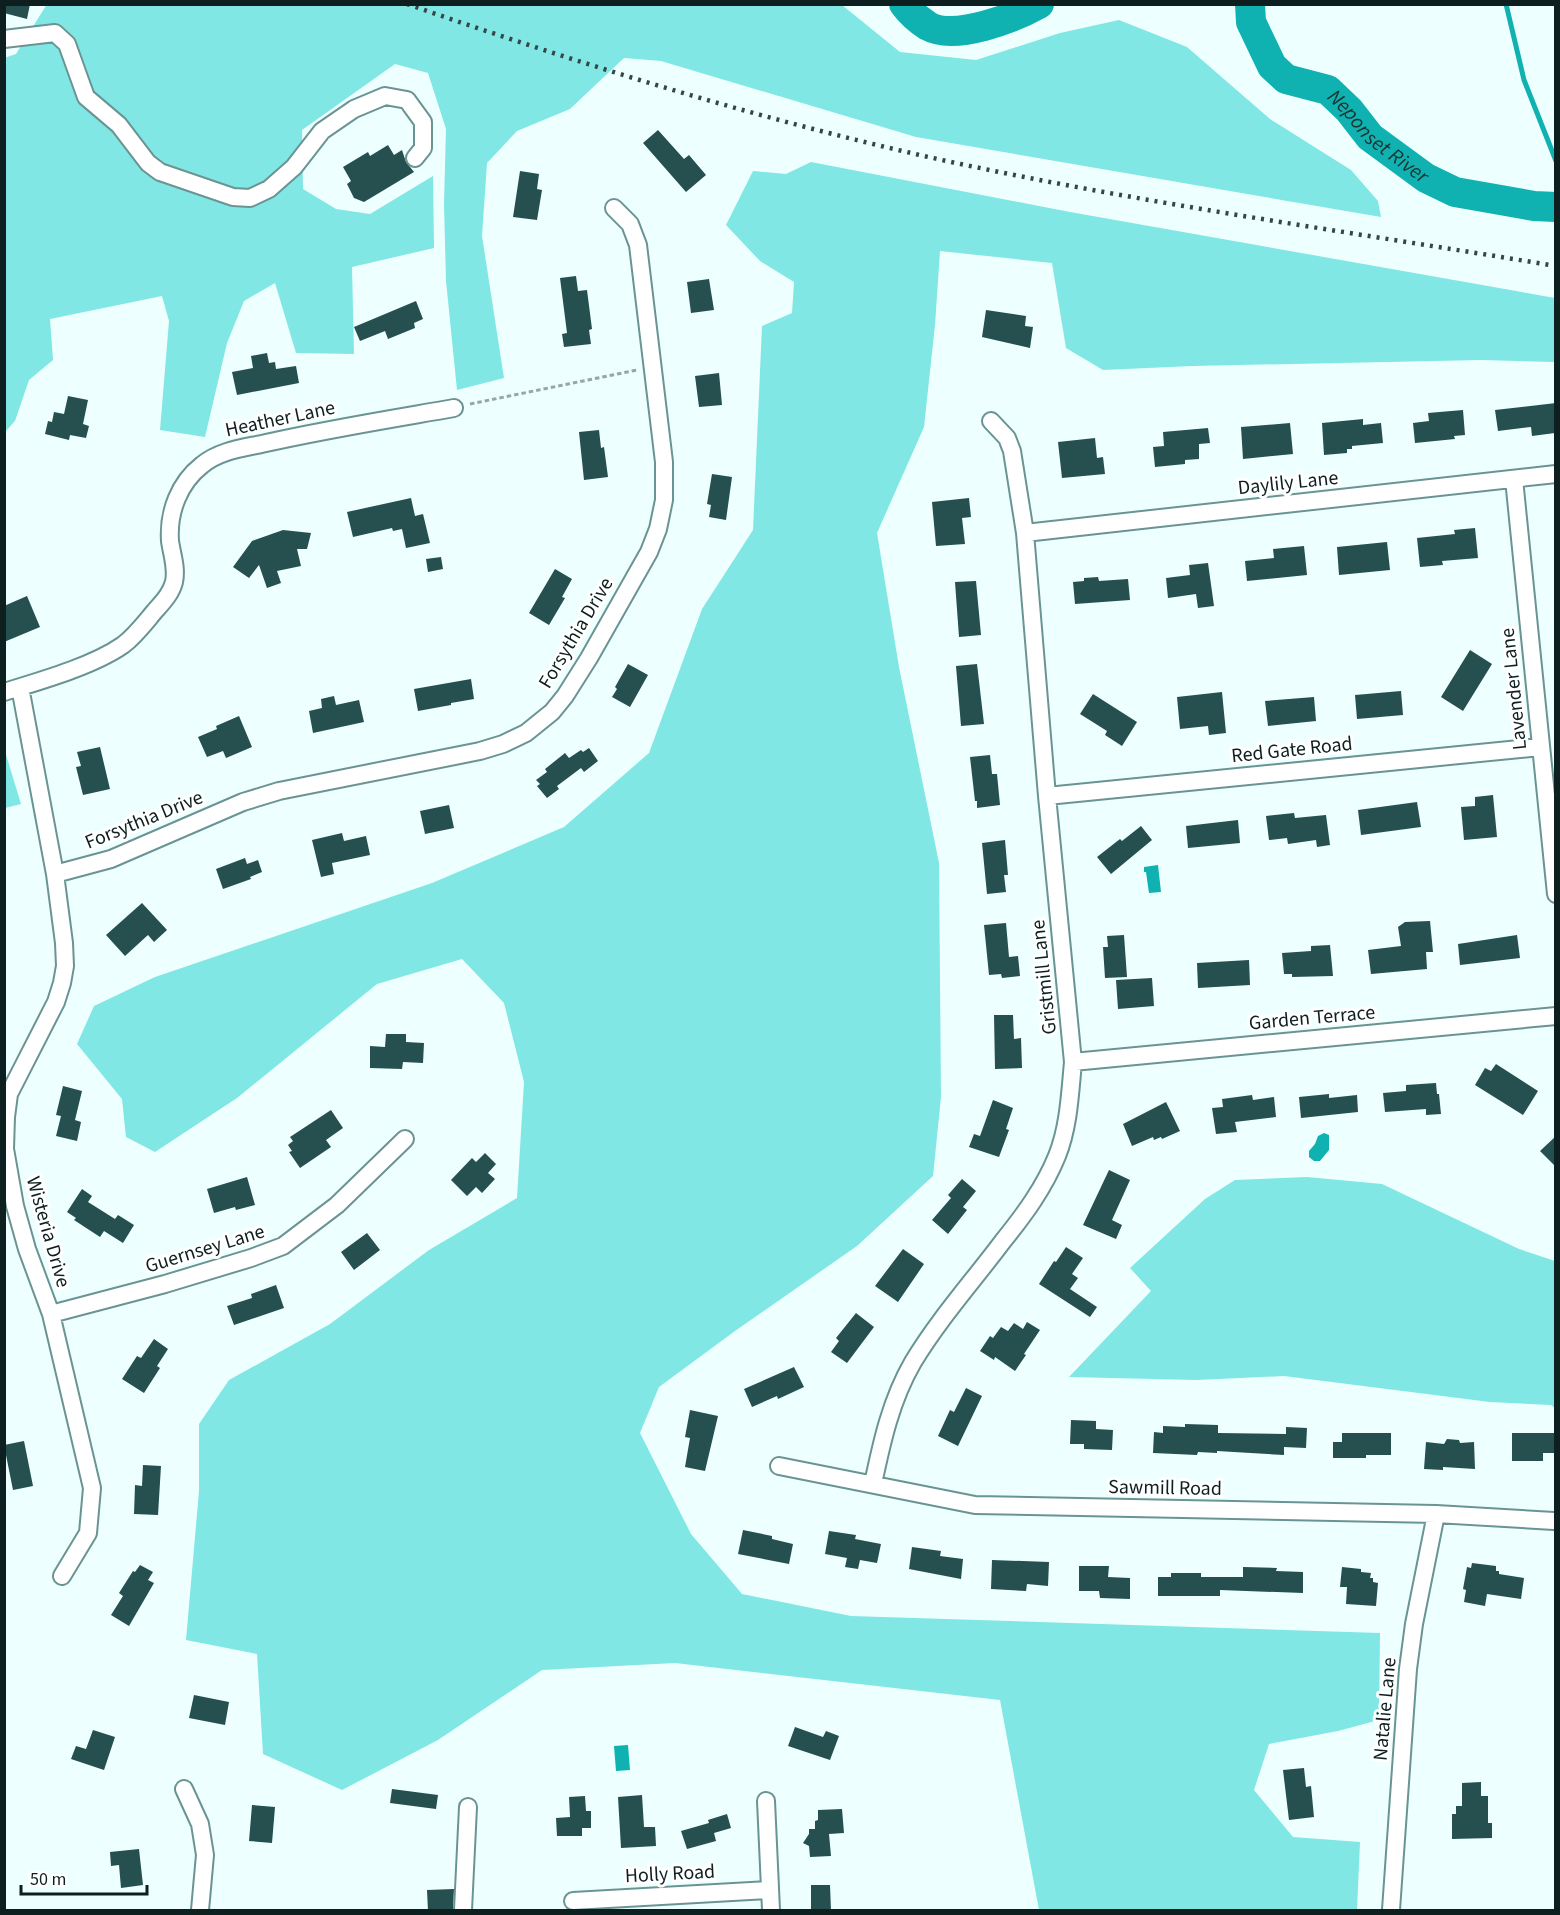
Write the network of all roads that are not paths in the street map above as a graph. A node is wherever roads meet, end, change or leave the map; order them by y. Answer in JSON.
{"nodes":[{"id":1,"x":4,"y":39,"type":"edge"},
{"id":2,"x":415,"y":158,"type":"dead end"},
{"id":3,"x":614,"y":208,"type":"dead end"},
{"id":4,"x":454,"y":408,"type":"road end"},
{"id":5,"x":991,"y":422,"type":"dead end"},
{"id":6,"x":1556,"y":474,"type":"edge"},
{"id":7,"x":1514,"y":479,"type":"junction"},
{"id":8,"x":1025,"y":533,"type":"junction"},
{"id":9,"x":12,"y":689,"type":"edge"},
{"id":10,"x":1540,"y":747,"type":"junction"},
{"id":11,"x":1047,"y":796,"type":"junction"},
{"id":12,"x":55,"y":874,"type":"junction"},
{"id":13,"x":1556,"y":894,"type":"edge"},
{"id":14,"x":1556,"y":1016,"type":"edge"},
{"id":15,"x":1073,"y":1062,"type":"junction"},
{"id":16,"x":405,"y":1139,"type":"dead end"},
{"id":17,"x":10,"y":1207,"type":"edge"},
{"id":18,"x":51,"y":1314,"type":"junction"},
{"id":19,"x":779,"y":1466,"type":"dead end"},
{"id":20,"x":873,"y":1484,"type":"junction"},
{"id":21,"x":1436,"y":1514,"type":"junction"},
{"id":22,"x":1554,"y":1521,"type":"dead end"},
{"id":23,"x":62,"y":1576,"type":"dead end"},
{"id":24,"x":184,"y":1789,"type":"dead end"},
{"id":25,"x":766,"y":1801,"type":"dead end"},
{"id":26,"x":468,"y":1807,"type":"dead end"},
{"id":27,"x":770,"y":1890,"type":"junction"},
{"id":28,"x":573,"y":1901,"type":"dead end"},
{"id":29,"x":200,"y":1911,"type":"edge"},
{"id":30,"x":463,"y":1911,"type":"edge"},
{"id":31,"x":771,"y":1911,"type":"edge"},
{"id":32,"x":1391,"y":1911,"type":"edge"}],
"edges":[{"from":1,"to":2,"type":"street"},
{"from":3,"to":12,"type":"street","name":"Forsythia Drive"},
{"from":4,"to":9,"type":"street","name":"Heather Lane"},
{"from":5,"to":8,"type":"street","name":"Gristmill Lane"},
{"from":6,"to":7,"type":"street","name":"Daylily Lane"},
{"from":7,"to":8,"type":"street","name":"Daylily Lane"},
{"from":7,"to":10,"type":"street","name":"Lavender Lane"},
{"from":8,"to":11,"type":"street","name":"Gristmill Lane"},
{"from":9,"to":12,"type":"street","name":"Wisteria Drive"},
{"from":10,"to":11,"type":"street","name":"Red Gate Road"},
{"from":10,"to":13,"type":"street","name":"Lavender Lane"},
{"from":11,"to":15,"type":"street","name":"Gristmill Lane"},
{"from":12,"to":17,"type":"street","name":"Wisteria Drive"},
{"from":14,"to":15,"type":"street","name":"Garden Terrace"},
{"from":15,"to":20,"type":"street","name":"Gristmill Lane"},
{"from":16,"to":18,"type":"street","name":"Guernsey Lane"},
{"from":17,"to":18,"type":"street","name":"Wisteria Drive"},
{"from":18,"to":23,"type":"street","name":"Wisteria Drive"},
{"from":19,"to":20,"type":"street","name":"Sawmill Road"},
{"from":20,"to":21,"type":"street","name":"Sawmill Road"},
{"from":21,"to":22,"type":"street","name":"Sawmill Road"},
{"from":21,"to":32,"type":"street","name":"Natalie Lane"},
{"from":24,"to":29,"type":"street"},
{"from":25,"to":27,"type":"street"},
{"from":26,"to":30,"type":"street"},
{"from":27,"to":28,"type":"street","name":"Holly Road"},
{"from":27,"to":31,"type":"street"}]}
